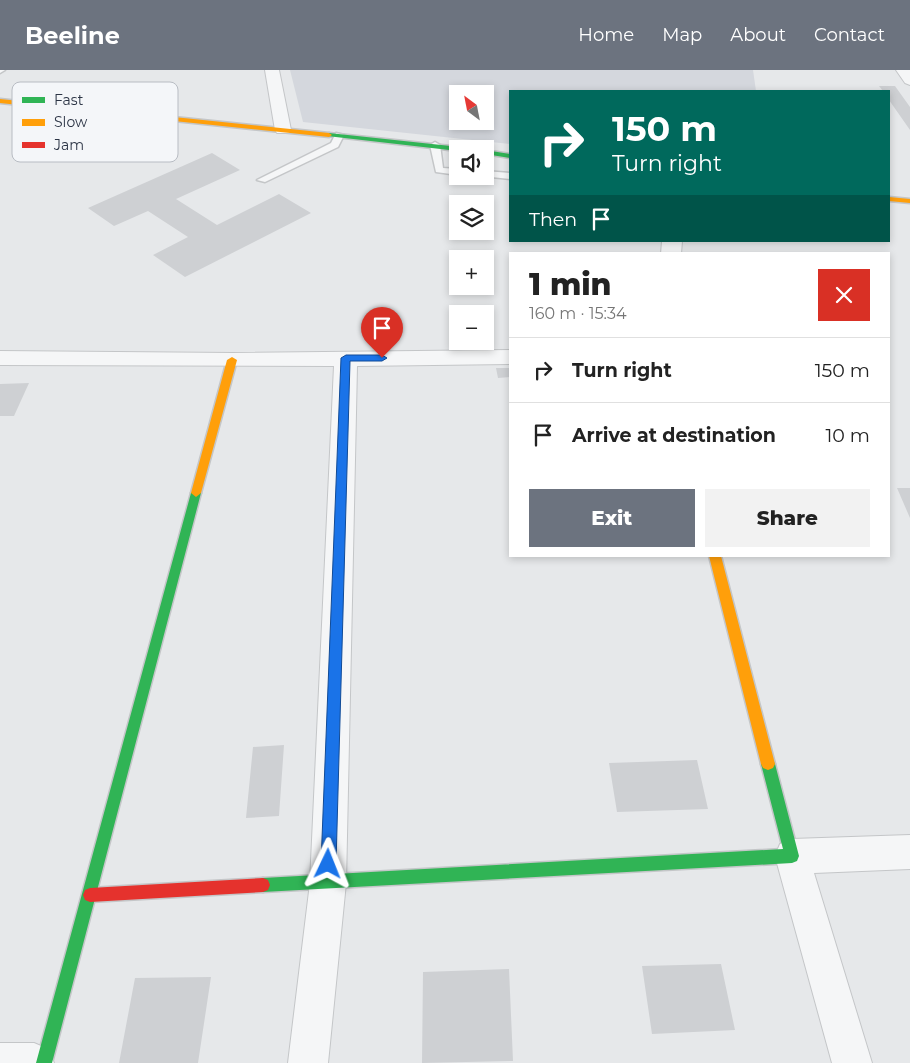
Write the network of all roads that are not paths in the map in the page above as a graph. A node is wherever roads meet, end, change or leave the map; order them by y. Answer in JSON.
{"nodes":[{"id":1,"x":272,"y":70,"type":"edge"},
{"id":2,"x":903,"y":70,"type":"edge"},
{"id":3,"x":910,"y":80,"type":"edge"},
{"id":4,"x":178,"y":119,"type":"edge"},
{"id":5,"x":283,"y":130,"type":"junction"},
{"id":6,"x":339,"y":135,"type":"junction"},
{"id":7,"x":435,"y":145,"type":"junction"},
{"id":8,"x":449,"y":147,"type":"edge"},
{"id":9,"x":494,"y":153,"type":"edge"},
{"id":10,"x":509,"y":156,"type":"edge"},
{"id":11,"x":449,"y":171,"type":"edge"},
{"id":12,"x":494,"y":175,"type":"edge"},
{"id":13,"x":509,"y":176,"type":"edge"},
{"id":14,"x":262,"y":180,"type":"dead end"},
{"id":15,"x":890,"y":199,"type":"edge"},
{"id":16,"x":910,"y":201,"type":"edge"},
{"id":17,"x":509,"y":357,"type":"edge"},
{"id":18,"x":0,"y":358,"type":"edge"},
{"id":19,"x":346,"y":358,"type":"junction"},
{"id":20,"x":232,"y":360,"type":"junction"},
{"id":21,"x":715,"y":557,"type":"edge"},
{"id":22,"x":910,"y":852,"type":"edge"},
{"id":23,"x":792,"y":856,"type":"junction"},
{"id":24,"x":328,"y":883,"type":"junction"},
{"id":25,"x":90,"y":895,"type":"junction"},
{"id":26,"x":0,"y":1063,"type":"edge"},
{"id":27,"x":34,"y":1063,"type":"edge"},
{"id":28,"x":44,"y":1063,"type":"edge"},
{"id":29,"x":308,"y":1063,"type":"edge"},
{"id":30,"x":852,"y":1063,"type":"edge"}],
"edges":[{"from":1,"to":5,"type":"street"},
{"from":2,"to":3,"type":"street"},
{"from":4,"to":5,"type":"street"},
{"from":5,"to":6,"type":"street"},
{"from":6,"to":7,"type":"street"},
{"from":6,"to":14,"type":"lane"},
{"from":7,"to":8,"type":"street"},
{"from":7,"to":11,"type":"lane"},
{"from":9,"to":10,"type":"street"},
{"from":12,"to":13,"type":"lane"},
{"from":15,"to":16,"type":"street"},
{"from":17,"to":19,"type":"street"},
{"from":18,"to":20,"type":"street"},
{"from":19,"to":20,"type":"street"},
{"from":19,"to":24,"type":"street"},
{"from":20,"to":25,"type":"street"},
{"from":21,"to":23,"type":"street"},
{"from":22,"to":23,"type":"street"},
{"from":23,"to":24,"type":"street"},
{"from":23,"to":30,"type":"street"},
{"from":24,"to":25,"type":"street"},
{"from":24,"to":29,"type":"street"},
{"from":25,"to":28,"type":"street"},
{"from":26,"to":27,"type":"street"}]}
